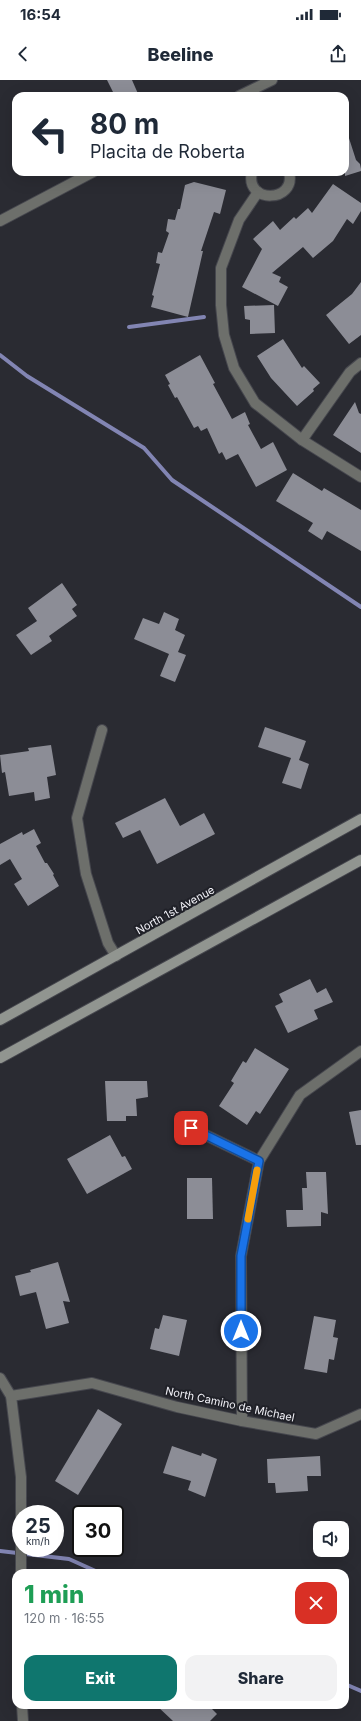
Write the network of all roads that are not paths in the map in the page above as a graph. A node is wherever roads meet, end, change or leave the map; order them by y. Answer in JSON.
{"nodes":[{"id":1,"x":272,"y":80,"type":"edge"},
{"id":2,"x":247,"y":92,"type":"edge"},
{"id":3,"x":85,"y":176,"type":"edge"},
{"id":4,"x":252,"y":176,"type":"edge"},
{"id":5,"x":289,"y":176,"type":"edge"},
{"id":6,"x":258,"y":192,"type":"junction"},
{"id":7,"x":0,"y":221,"type":"edge"},
{"id":8,"x":361,"y":363,"type":"edge"},
{"id":9,"x":302,"y":440,"type":"junction"},
{"id":10,"x":361,"y":477,"type":"edge"},
{"id":11,"x":102,"y":730,"type":"dead end"},
{"id":12,"x":361,"y":819,"type":"edge"},
{"id":13,"x":361,"y":860,"type":"edge"},
{"id":14,"x":116,"y":956,"type":"junction"},
{"id":15,"x":0,"y":1020,"type":"edge"},
{"id":16,"x":361,"y":1051,"type":"edge"},
{"id":17,"x":0,"y":1058,"type":"edge"},
{"id":18,"x":191,"y":1128,"type":"dead end"},
{"id":19,"x":259,"y":1161,"type":"junction"},
{"id":20,"x":0,"y":1378,"type":"edge"},
{"id":21,"x":11,"y":1396,"type":"junction"},
{"id":22,"x":361,"y":1414,"type":"edge"},
{"id":23,"x":242,"y":1421,"type":"junction"},
{"id":24,"x":21,"y":1569,"type":"edge"},
{"id":25,"x":22,"y":1709,"type":"edge"},
{"id":26,"x":22,"y":1721,"type":"edge"}],
"edges":[{"from":1,"to":2,"type":"street"},
{"from":3,"to":7,"type":"street"},
{"from":4,"to":6,"type":"street"},
{"from":5,"to":6,"type":"street"},
{"from":6,"to":9,"type":"street"},
{"from":8,"to":9,"type":"street"},
{"from":9,"to":10,"type":"street"},
{"from":11,"to":14,"type":"street"},
{"from":12,"to":14,"type":"main road","name":"North 1st Avenue"},
{"from":13,"to":17,"type":"main road"},
{"from":14,"to":15,"type":"main road","name":"North 1st Avenue"},
{"from":16,"to":19,"type":"street"},
{"from":18,"to":19,"type":"street"},
{"from":19,"to":23,"type":"street"},
{"from":20,"to":21,"type":"street"},
{"from":21,"to":23,"type":"street","name":"North Camino de Michael"},
{"from":21,"to":24,"type":"street"},
{"from":22,"to":23,"type":"street","name":"North Camino de Michael"},
{"from":25,"to":26,"type":"street"}]}
